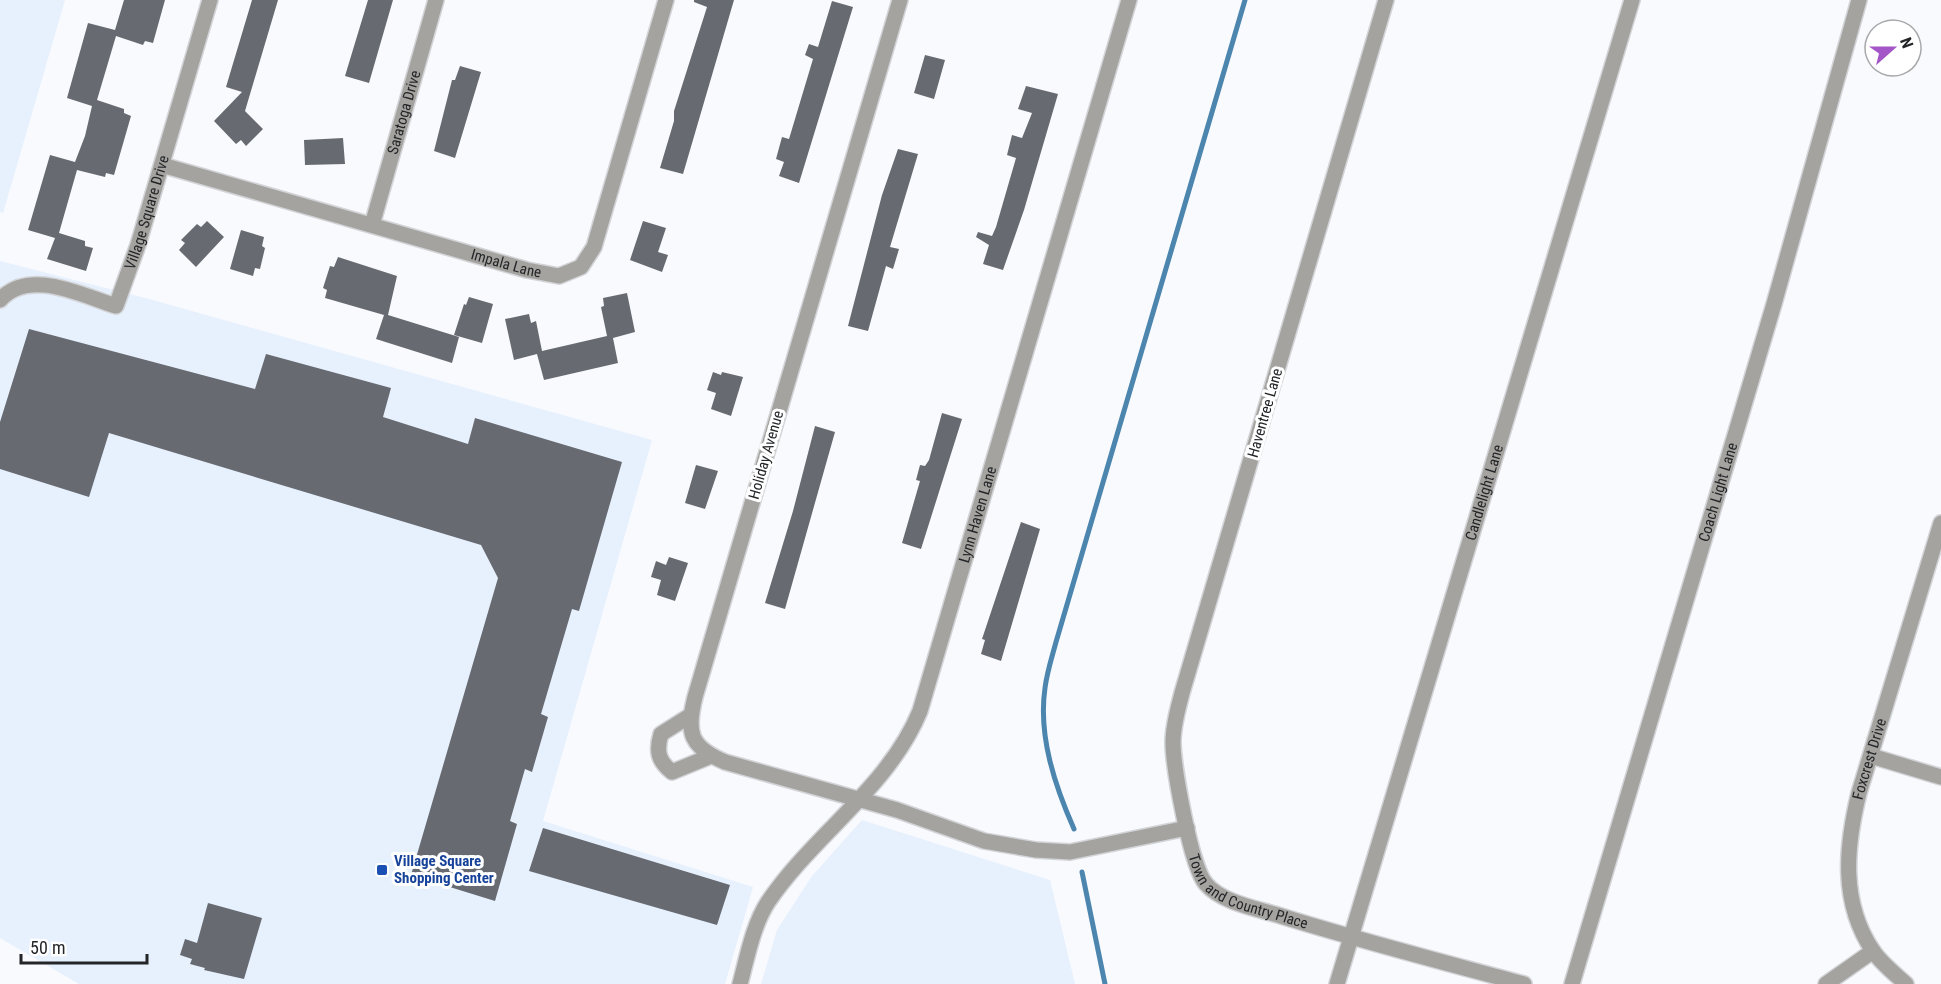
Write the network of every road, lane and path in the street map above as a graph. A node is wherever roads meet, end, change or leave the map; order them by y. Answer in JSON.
{"nodes":[{"id":1,"x":210,"y":0,"type":"edge"},
{"id":2,"x":436,"y":0,"type":"edge"},
{"id":3,"x":666,"y":0,"type":"edge"},
{"id":4,"x":900,"y":0,"type":"edge"},
{"id":5,"x":1129,"y":0,"type":"edge"},
{"id":6,"x":1386,"y":0,"type":"edge"},
{"id":7,"x":1632,"y":0,"type":"edge"},
{"id":8,"x":1859,"y":0,"type":"edge"},
{"id":9,"x":162,"y":165,"type":"junction"},
{"id":10,"x":372,"y":225,"type":"junction"},
{"id":11,"x":0,"y":300,"type":"edge"},
{"id":12,"x":1940,"y":533,"type":"edge"},
{"id":13,"x":691,"y":715,"type":"junction"},
{"id":14,"x":711,"y":756,"type":"junction"},
{"id":15,"x":1871,"y":756,"type":"junction"},
{"id":16,"x":1941,"y":777,"type":"edge"},
{"id":17,"x":857,"y":800,"type":"junction"},
{"id":18,"x":1187,"y":828,"type":"junction"},
{"id":19,"x":1350,"y":937,"type":"junction"},
{"id":20,"x":1873,"y":951,"type":"junction"},
{"id":21,"x":740,"y":984,"type":"edge"},
{"id":22,"x":1338,"y":984,"type":"edge"},
{"id":23,"x":1524,"y":984,"type":"edge"},
{"id":24,"x":1572,"y":984,"type":"edge"},
{"id":25,"x":1826,"y":984,"type":"edge"},
{"id":26,"x":1906,"y":984,"type":"edge"}],
"edges":[{"from":1,"to":9,"type":"street","name":"Village Square Drive"},
{"from":2,"to":10,"type":"street","name":"Saratoga Drive"},
{"from":3,"to":10,"type":"street","name":"Impala Lane"},
{"from":4,"to":13,"type":"street","name":"Holiday Avenue"},
{"from":5,"to":17,"type":"street","name":"Lynn Haven Lane"},
{"from":6,"to":18,"type":"street","name":"Haventree Lane"},
{"from":7,"to":19,"type":"street","name":"Candlelight Lane"},
{"from":8,"to":24,"type":"street","name":"Coach Light Lane"},
{"from":9,"to":10,"type":"street","name":"Impala Lane"},
{"from":9,"to":11,"type":"street","name":"Village Square Drive"},
{"from":12,"to":15,"type":"street","name":"Foxcrest Drive"},
{"from":13,"to":14,"type":"street","name":"Holiday Avenue"},
{"from":13,"to":14,"type":"street"},
{"from":14,"to":17,"type":"street","name":"Holiday Avenue"},
{"from":15,"to":16,"type":"street"},
{"from":15,"to":20,"type":"street","name":"Foxcrest Drive"},
{"from":17,"to":18,"type":"street","name":"Town and Country Place"},
{"from":17,"to":21,"type":"street","name":"Lynn Haven Lane"},
{"from":18,"to":19,"type":"street","name":"Town and Country Place"},
{"from":19,"to":22,"type":"street","name":"Candlelight Lane"},
{"from":19,"to":23,"type":"street","name":"Town and Country Place"},
{"from":20,"to":25,"type":"street"},
{"from":20,"to":26,"type":"street","name":"Foxcrest Drive"}]}
